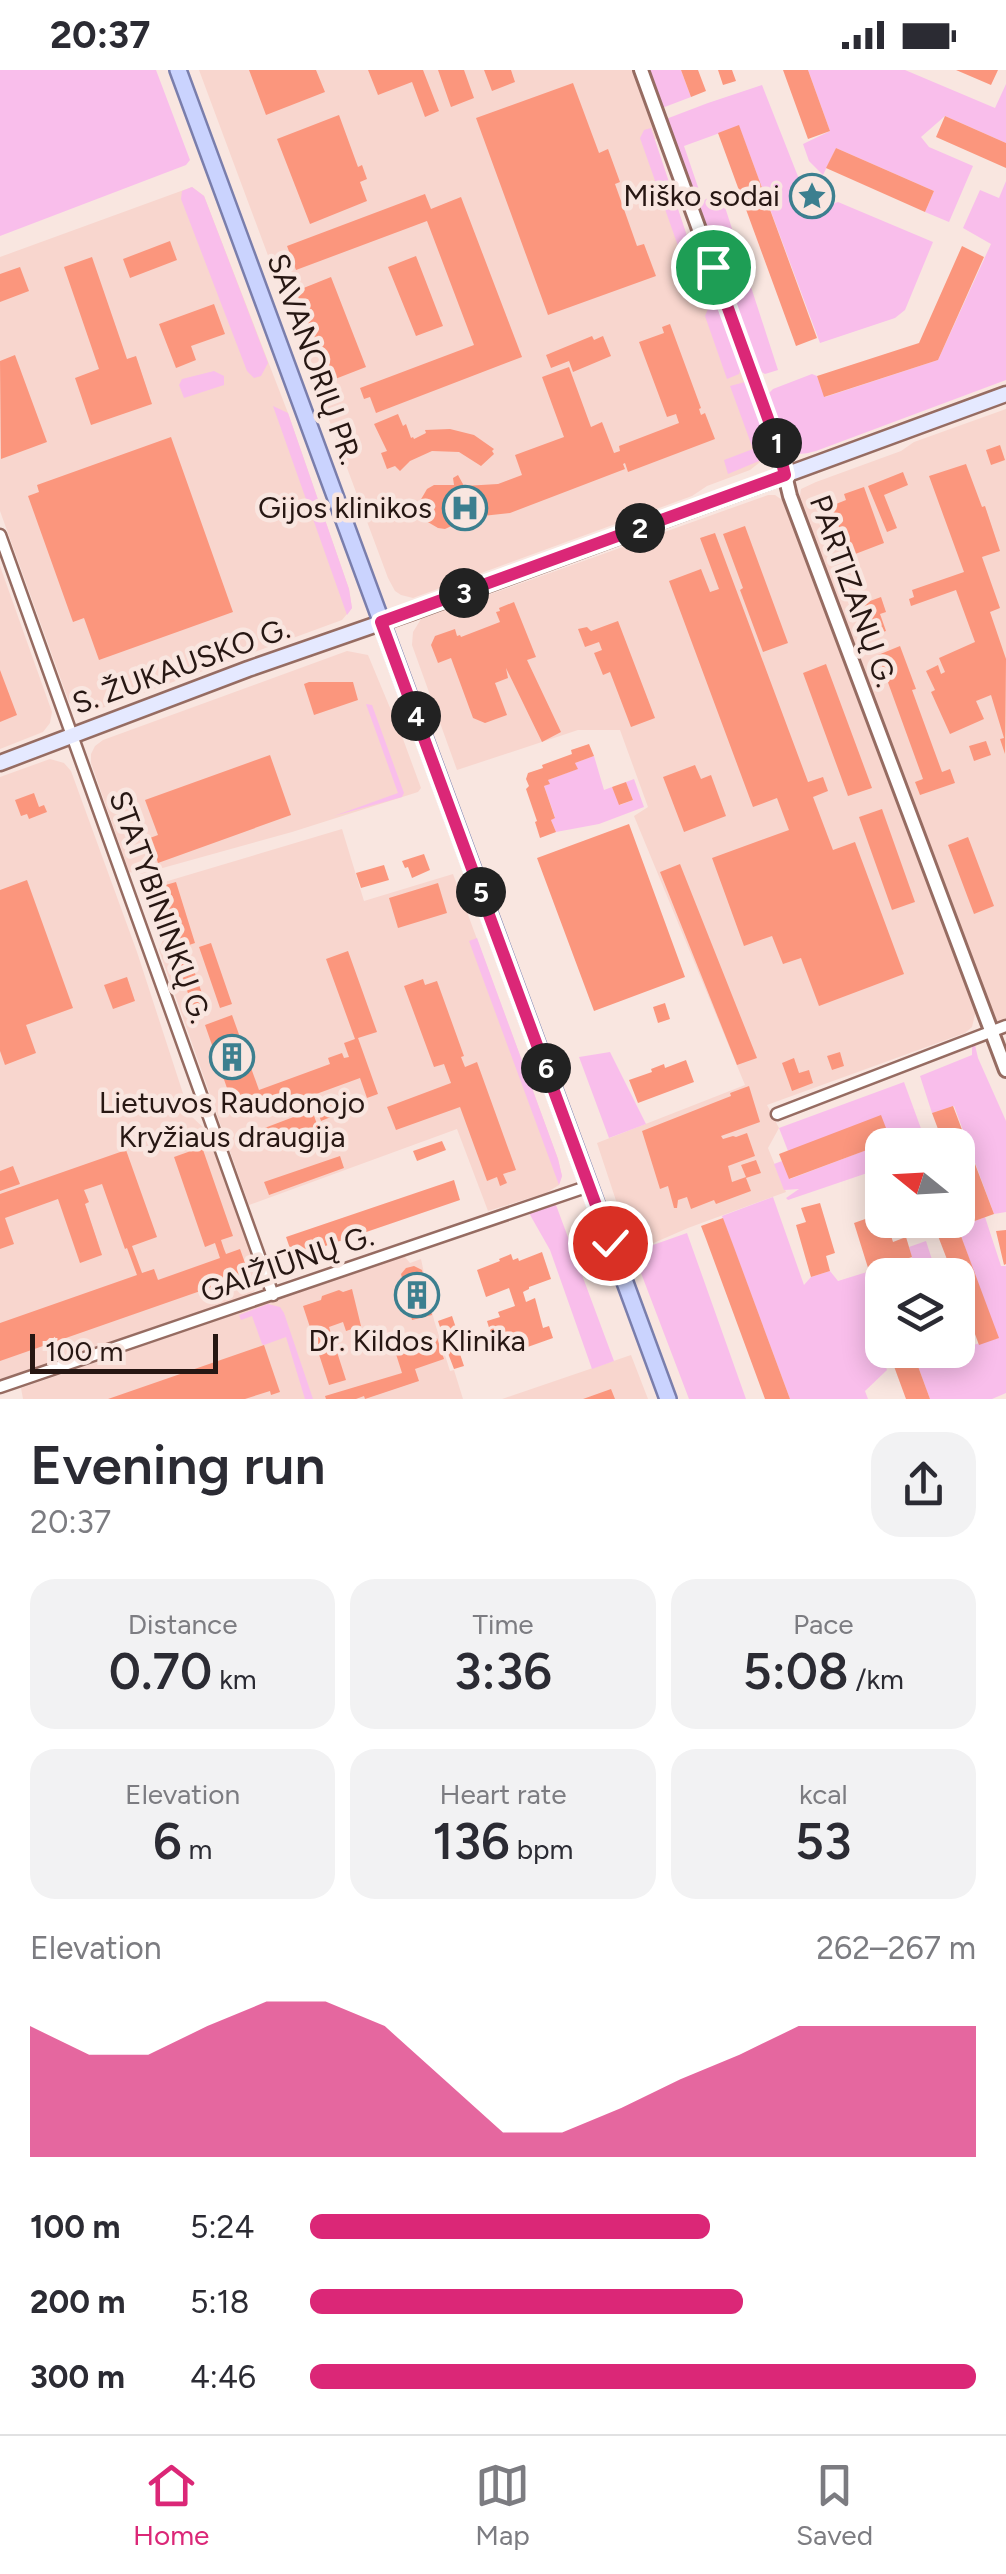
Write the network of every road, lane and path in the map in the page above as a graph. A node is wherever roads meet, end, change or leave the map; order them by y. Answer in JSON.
{"nodes":[{"id":1,"x":178,"y":70,"type":"edge"},
{"id":2,"x":641,"y":70,"type":"edge"},
{"id":3,"x":1006,"y":394,"type":"edge"},
{"id":4,"x":785,"y":475,"type":"junction"},
{"id":5,"x":0,"y":536,"type":"edge"},
{"id":6,"x":381,"y":622,"type":"junction"},
{"id":7,"x":72,"y":736,"type":"junction"},
{"id":8,"x":0,"y":762,"type":"edge"},
{"id":9,"x":1006,"y":1026,"type":"edge"},
{"id":10,"x":991,"y":1032,"type":"junction"},
{"id":11,"x":1006,"y":1070,"type":"edge"},
{"id":12,"x":777,"y":1114,"type":"dead end"},
{"id":13,"x":590,"y":1186,"type":"junction"},
{"id":14,"x":273,"y":1295,"type":"junction"},
{"id":15,"x":0,"y":1387,"type":"edge"},
{"id":16,"x":668,"y":1399,"type":"edge"}],
"edges":[{"from":1,"to":6,"type":"main road","name":"SAVANORIŲ PR."},
{"from":2,"to":4,"type":"street","name":"PARTIZANŲ G."},
{"from":3,"to":4,"type":"main road","name":"S. ŽUKAUSKO G."},
{"from":4,"to":6,"type":"main road","name":"S. ŽUKAUSKO G."},
{"from":4,"to":10,"type":"street","name":"PARTIZANŲ G."},
{"from":5,"to":7,"type":"street","name":"STATYBININKŲ G."},
{"from":6,"to":7,"type":"main road","name":"S. ŽUKAUSKO G."},
{"from":6,"to":13,"type":"main road","name":"SAVANORIŲ PR."},
{"from":7,"to":8,"type":"main road","name":"S. ŽUKAUSKO G."},
{"from":7,"to":14,"type":"street","name":"STATYBININKŲ G."},
{"from":9,"to":10,"type":"street"},
{"from":10,"to":11,"type":"street","name":"PARTIZANŲ G."},
{"from":10,"to":12,"type":"street"},
{"from":13,"to":14,"type":"street","name":"GAIŽIŪNŲ G."},
{"from":13,"to":16,"type":"main road","name":"SAVANORIŲ PR."},
{"from":14,"to":15,"type":"street","name":"GAIŽIŪNŲ G."}]}
